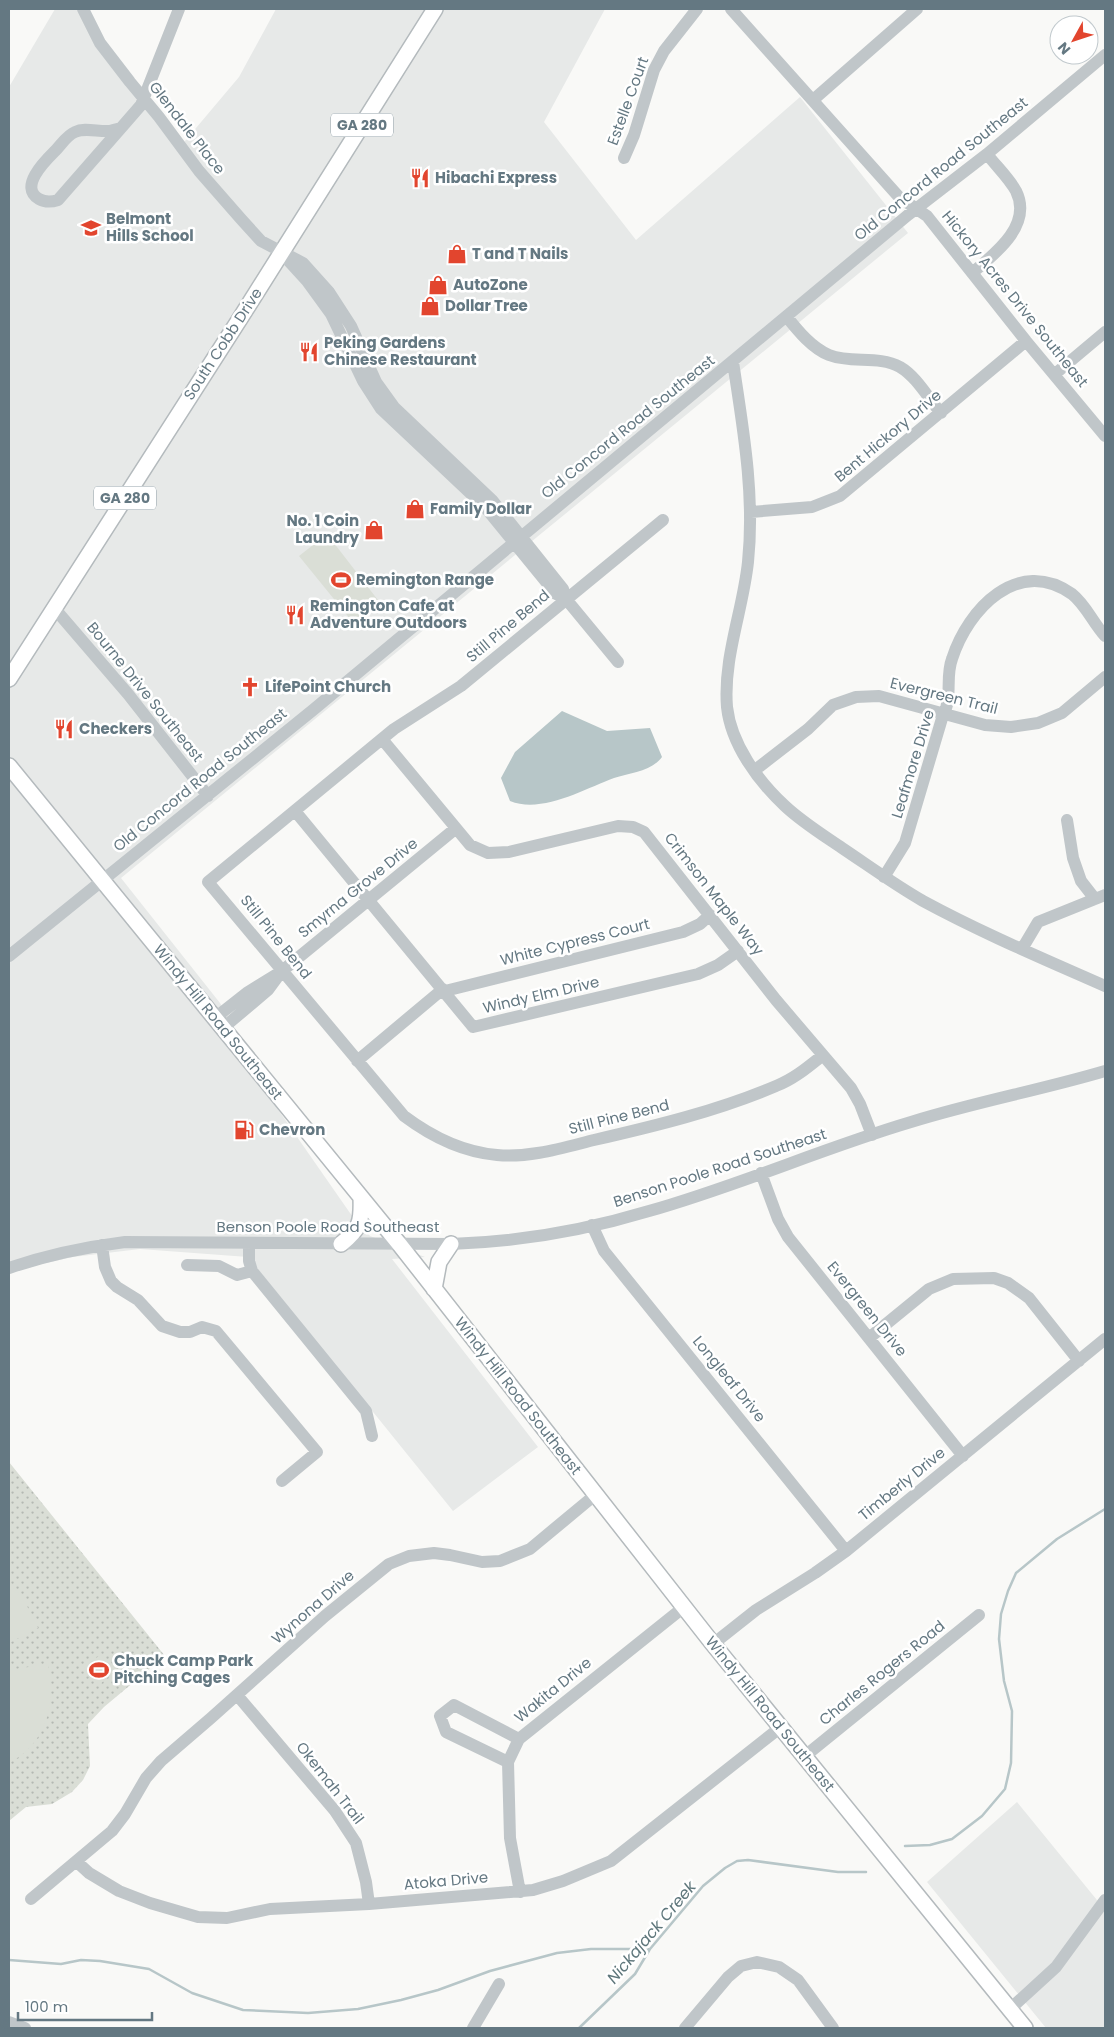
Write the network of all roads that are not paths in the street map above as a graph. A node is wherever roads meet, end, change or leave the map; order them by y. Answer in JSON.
{"nodes":[{"id":1,"x":83,"y":9,"type":"edge"},
{"id":2,"x":179,"y":9,"type":"edge"},
{"id":3,"x":435,"y":9,"type":"edge"},
{"id":4,"x":697,"y":9,"type":"edge"},
{"id":5,"x":731,"y":9,"type":"edge"},
{"id":6,"x":917,"y":9,"type":"edge"},
{"id":7,"x":1105,"y":55,"type":"edge"},
{"id":8,"x":143,"y":98,"type":"junction"},
{"id":9,"x":813,"y":100,"type":"junction"},
{"id":10,"x":121,"y":128,"type":"junction"},
{"id":11,"x":987,"y":154,"type":"junction"},
{"id":12,"x":624,"y":158,"type":"dead end"},
{"id":13,"x":916,"y":209,"type":"junction"},
{"id":14,"x":281,"y":253,"type":"junction"},
{"id":15,"x":972,"y":273,"type":"junction"},
{"id":16,"x":787,"y":317,"type":"junction"},
{"id":17,"x":1105,"y":332,"type":"edge"},
{"id":18,"x":1026,"y":341,"type":"junction"},
{"id":19,"x":733,"y":362,"type":"junction"},
{"id":20,"x":1055,"y":374,"type":"junction"},
{"id":21,"x":941,"y":413,"type":"junction"},
{"id":22,"x":1105,"y":436,"type":"edge"},
{"id":23,"x":751,"y":512,"type":"junction"},
{"id":24,"x":663,"y":520,"type":"dead end"},
{"id":25,"x":518,"y":539,"type":"junction"},
{"id":26,"x":566,"y":599,"type":"junction"},
{"id":27,"x":55,"y":609,"type":"junction"},
{"id":28,"x":1105,"y":636,"type":"edge"},
{"id":29,"x":618,"y":662,"type":"dead end"},
{"id":30,"x":1105,"y":677,"type":"edge"},
{"id":31,"x":9,"y":679,"type":"edge"},
{"id":32,"x":943,"y":715,"type":"junction"},
{"id":33,"x":382,"y":739,"type":"junction"},
{"id":34,"x":9,"y":766,"type":"edge"},
{"id":35,"x":755,"y":770,"type":"junction"},
{"id":36,"x":208,"y":796,"type":"junction"},
{"id":37,"x":295,"y":811,"type":"junction"},
{"id":38,"x":1067,"y":820,"type":"dead end"},
{"id":39,"x":455,"y":829,"type":"junction"},
{"id":40,"x":884,"y":877,"type":"junction"},
{"id":41,"x":102,"y":881,"type":"junction"},
{"id":42,"x":1100,"y":897,"type":"edge"},
{"id":43,"x":369,"y":900,"type":"junction"},
{"id":44,"x":710,"y":916,"type":"junction"},
{"id":45,"x":1022,"y":949,"type":"junction"},
{"id":46,"x":738,"y":951,"type":"junction"},
{"id":47,"x":9,"y":956,"type":"edge"},
{"id":48,"x":282,"y":971,"type":"junction"},
{"id":49,"x":1105,"y":986,"type":"edge"},
{"id":50,"x":444,"y":990,"type":"junction"},
{"id":51,"x":219,"y":1023,"type":"junction"},
{"id":52,"x":822,"y":1054,"type":"junction"},
{"id":53,"x":357,"y":1061,"type":"junction"},
{"id":54,"x":1105,"y":1071,"type":"edge"},
{"id":55,"x":872,"y":1135,"type":"junction"},
{"id":56,"x":761,"y":1173,"type":"junction"},
{"id":57,"x":362,"y":1198,"type":"junction"},
{"id":58,"x":592,"y":1225,"type":"junction"},
{"id":59,"x":250,"y":1243,"type":"junction"},
{"id":60,"x":341,"y":1244,"type":"junction"},
{"id":61,"x":451,"y":1244,"type":"junction"},
{"id":62,"x":102,"y":1245,"type":"junction"},
{"id":63,"x":400,"y":1245,"type":"junction"},
{"id":64,"x":187,"y":1265,"type":"dead end"},
{"id":65,"x":9,"y":1268,"type":"edge"},
{"id":66,"x":252,"y":1270,"type":"junction"},
{"id":67,"x":434,"y":1289,"type":"junction"},
{"id":68,"x":869,"y":1338,"type":"junction"},
{"id":69,"x":1105,"y":1339,"type":"edge"},
{"id":70,"x":1079,"y":1360,"type":"junction"},
{"id":71,"x":372,"y":1436,"type":"dead end"},
{"id":72,"x":963,"y":1456,"type":"junction"},
{"id":73,"x":282,"y":1481,"type":"dead end"},
{"id":74,"x":595,"y":1496,"type":"junction"},
{"id":75,"x":846,"y":1551,"type":"junction"},
{"id":76,"x":684,"y":1607,"type":"junction"},
{"id":77,"x":979,"y":1615,"type":"dead end"},
{"id":78,"x":713,"y":1644,"type":"junction"},
{"id":79,"x":237,"y":1695,"type":"junction"},
{"id":80,"x":781,"y":1727,"type":"junction"},
{"id":81,"x":519,"y":1739,"type":"junction"},
{"id":82,"x":805,"y":1756,"type":"junction"},
{"id":83,"x":508,"y":1762,"type":"junction"},
{"id":84,"x":76,"y":1862,"type":"junction"},
{"id":85,"x":520,"y":1892,"type":"junction"},
{"id":86,"x":31,"y":1899,"type":"dead end"},
{"id":87,"x":1105,"y":1900,"type":"edge"},
{"id":88,"x":369,"y":1904,"type":"junction"},
{"id":89,"x":499,"y":1984,"type":"dead end"},
{"id":90,"x":1010,"y":2009,"type":"junction"},
{"id":91,"x":9,"y":2022,"type":"edge"},
{"id":92,"x":24,"y":2028,"type":"edge"},
{"id":93,"x":473,"y":2028,"type":"edge"},
{"id":94,"x":685,"y":2028,"type":"edge"},
{"id":95,"x":833,"y":2028,"type":"edge"},
{"id":96,"x":1025,"y":2028,"type":"edge"}],
"edges":[{"from":1,"to":8,"type":"street","name":"Glendale Place"},
{"from":2,"to":8,"type":"street"},
{"from":3,"to":14,"type":"main road","name":"South Cobb Drive","number":"GA 280"},
{"from":4,"to":12,"type":"street","name":"Estelle Court"},
{"from":5,"to":9,"type":"street","name":"Hickory Acres Drive Southeast"},
{"from":6,"to":9,"type":"street"},
{"from":7,"to":11,"type":"street","name":"Old Concord Road Southeast"},
{"from":8,"to":10,"type":"street"},
{"from":8,"to":14,"type":"street","name":"Glendale Place"},
{"from":9,"to":13,"type":"street","name":"Hickory Acres Drive Southeast"},
{"from":10,"to":10,"type":"street"},
{"from":11,"to":13,"type":"street","name":"Old Concord Road Southeast"},
{"from":11,"to":15,"type":"street"},
{"from":13,"to":15,"type":"street","name":"Hickory Acres Drive Southeast"},
{"from":13,"to":16,"type":"street","name":"Old Concord Road Southeast"},
{"from":14,"to":25,"type":"street","name":"Glendale Place"},
{"from":14,"to":27,"type":"main road","name":"South Cobb Drive","number":"GA 280"},
{"from":15,"to":18,"type":"street","name":"Hickory Acres Drive Southeast"},
{"from":16,"to":19,"type":"street","name":"Old Concord Road Southeast"},
{"from":16,"to":21,"type":"street"},
{"from":17,"to":20,"type":"street"},
{"from":18,"to":20,"type":"street","name":"Hickory Acres Drive Southeast"},
{"from":18,"to":21,"type":"street","name":"Bent Hickory Drive"},
{"from":19,"to":23,"type":"street"},
{"from":19,"to":25,"type":"street","name":"Old Concord Road Southeast"},
{"from":20,"to":22,"type":"street","name":"Hickory Acres Drive Southeast"},
{"from":21,"to":23,"type":"street","name":"Bent Hickory Drive"},
{"from":23,"to":35,"type":"street"},
{"from":24,"to":26,"type":"street","name":"Still Pine Bend"},
{"from":25,"to":26,"type":"street","name":"Glendale Place"},
{"from":25,"to":36,"type":"street","name":"Old Concord Road Southeast"},
{"from":26,"to":29,"type":"street","name":"Glendale Place"},
{"from":26,"to":33,"type":"street","name":"Still Pine Bend"},
{"from":27,"to":31,"type":"main road","name":"South Cobb Drive","number":"GA 280"},
{"from":27,"to":36,"type":"street","name":"Bourne Drive Southeast"},
{"from":28,"to":32,"type":"street","name":"Leafmore Drive"},
{"from":30,"to":32,"type":"street","name":"Evergreen Trail"},
{"from":32,"to":35,"type":"street","name":"Evergreen Trail"},
{"from":32,"to":40,"type":"street","name":"Leafmore Drive"},
{"from":33,"to":37,"type":"street","name":"Still Pine Bend"},
{"from":33,"to":39,"type":"street","name":"Crimson Maple Way"},
{"from":34,"to":41,"type":"main road","name":"Windy Hill Road Southeast"},
{"from":35,"to":40,"type":"street"},
{"from":36,"to":41,"type":"street","name":"Old Concord Road Southeast"},
{"from":37,"to":43,"type":"street","name":"Windy Elm Drive"},
{"from":37,"to":48,"type":"street","name":"Still Pine Bend"},
{"from":38,"to":42,"type":"street"},
{"from":39,"to":43,"type":"street","name":"Smyrna Grove Drive"},
{"from":39,"to":44,"type":"street","name":"Crimson Maple Way"},
{"from":40,"to":45,"type":"street"},
{"from":41,"to":47,"type":"street","name":"Old Concord Road Southeast"},
{"from":41,"to":51,"type":"main road","name":"Windy Hill Road Southeast"},
{"from":42,"to":45,"type":"street"},
{"from":43,"to":48,"type":"street","name":"Smyrna Grove Drive"},
{"from":43,"to":50,"type":"street","name":"Windy Elm Drive"},
{"from":44,"to":46,"type":"street","name":"Crimson Maple Way"},
{"from":44,"to":50,"type":"street","name":"White Cypress Court"},
{"from":45,"to":49,"type":"street"},
{"from":46,"to":50,"type":"street","name":"Windy Elm Drive"},
{"from":46,"to":52,"type":"street","name":"Crimson Maple Way"},
{"from":48,"to":51,"type":"street","name":"Smyrna Grove Drive"},
{"from":48,"to":53,"type":"street","name":"Still Pine Bend"},
{"from":50,"to":53,"type":"street"},
{"from":51,"to":57,"type":"main road","name":"Windy Hill Road Southeast"},
{"from":52,"to":53,"type":"street","name":"Still Pine Bend"},
{"from":52,"to":55,"type":"street","name":"Crimson Maple Way"},
{"from":54,"to":55,"type":"street","name":"Benson Poole Road Southeast"},
{"from":55,"to":56,"type":"street","name":"Benson Poole Road Southeast"},
{"from":56,"to":58,"type":"street","name":"Benson Poole Road Southeast"},
{"from":56,"to":68,"type":"street","name":"Evergreen Drive"},
{"from":57,"to":60,"type":"main road"},
{"from":57,"to":63,"type":"main road","name":"Windy Hill Road Southeast"},
{"from":58,"to":61,"type":"street","name":"Benson Poole Road Southeast"},
{"from":58,"to":75,"type":"street","name":"Longleaf Drive"},
{"from":59,"to":60,"type":"street","name":"Benson Poole Road Southeast"},
{"from":59,"to":62,"type":"street","name":"Benson Poole Road Southeast"},
{"from":59,"to":66,"type":"street"},
{"from":60,"to":63,"type":"street","name":"Benson Poole Road Southeast"},
{"from":61,"to":63,"type":"street","name":"Benson Poole Road Southeast"},
{"from":61,"to":67,"type":"main road"},
{"from":62,"to":65,"type":"street","name":"Benson Poole Road Southeast"},
{"from":62,"to":73,"type":"street"},
{"from":63,"to":67,"type":"main road","name":"Windy Hill Road Southeast"},
{"from":64,"to":66,"type":"street"},
{"from":66,"to":71,"type":"street"},
{"from":67,"to":74,"type":"main road","name":"Windy Hill Road Southeast"},
{"from":68,"to":70,"type":"street"},
{"from":68,"to":72,"type":"street","name":"Evergreen Drive"},
{"from":69,"to":70,"type":"street","name":"Timberly Drive"},
{"from":70,"to":72,"type":"street","name":"Timberly Drive"},
{"from":72,"to":75,"type":"street","name":"Timberly Drive"},
{"from":74,"to":76,"type":"main road","name":"Windy Hill Road Southeast"},
{"from":74,"to":79,"type":"street","name":"Wynona Drive"},
{"from":75,"to":78,"type":"street","name":"Timberly Drive"},
{"from":76,"to":78,"type":"main road","name":"Windy Hill Road Southeast"},
{"from":76,"to":81,"type":"street","name":"Wakita Drive"},
{"from":77,"to":82,"type":"street","name":"Charles Rogers Road"},
{"from":78,"to":80,"type":"main road","name":"Windy Hill Road Southeast"},
{"from":79,"to":84,"type":"street","name":"Wynona Drive"},
{"from":79,"to":88,"type":"street","name":"Okemah Trail"},
{"from":80,"to":82,"type":"main road","name":"Windy Hill Road Southeast"},
{"from":80,"to":85,"type":"street","name":"Atoka Drive"},
{"from":81,"to":83,"type":"street","name":"Wakita Drive"},
{"from":81,"to":83,"type":"street"},
{"from":82,"to":90,"type":"main road","name":"Windy Hill Road Southeast"},
{"from":83,"to":85,"type":"street","name":"Wakita Drive"},
{"from":84,"to":86,"type":"street","name":"Wynona Drive"},
{"from":84,"to":88,"type":"street","name":"Atoka Drive"},
{"from":85,"to":88,"type":"street","name":"Atoka Drive"},
{"from":87,"to":90,"type":"street"},
{"from":89,"to":93,"type":"street"},
{"from":90,"to":96,"type":"main road","name":"Windy Hill Road Southeast"},
{"from":91,"to":92,"type":"street"},
{"from":94,"to":95,"type":"street"}]}
